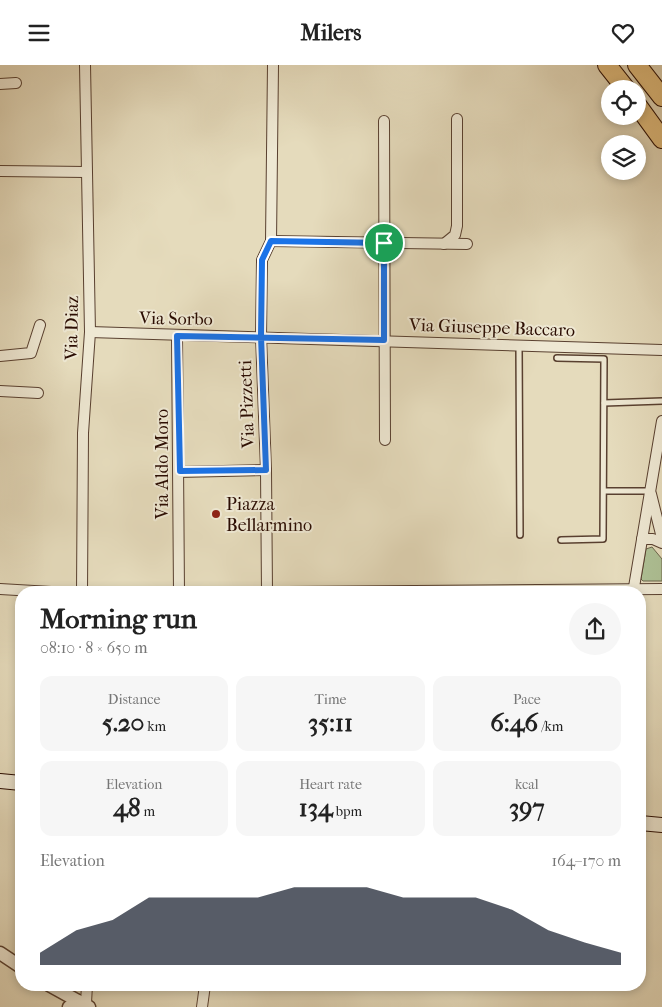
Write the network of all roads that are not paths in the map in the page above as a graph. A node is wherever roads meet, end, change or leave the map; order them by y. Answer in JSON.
{"nodes":[{"id":1,"x":85,"y":65,"type":"edge"},
{"id":2,"x":273,"y":65,"type":"edge"},
{"id":3,"x":607,"y":65,"type":"edge"},
{"id":4,"x":640,"y":70,"type":"edge"},
{"id":5,"x":618,"y":80,"type":"edge"},
{"id":6,"x":16,"y":83,"type":"dead end"},
{"id":7,"x":0,"y":84,"type":"edge"},
{"id":8,"x":662,"y":89,"type":"edge"},
{"id":9,"x":662,"y":97,"type":"edge"},
{"id":10,"x":646,"y":115,"type":"edge"},
{"id":11,"x":646,"y":116,"type":"edge"},
{"id":12,"x":457,"y":119,"type":"dead end"},
{"id":13,"x":384,"y":121,"type":"dead end"},
{"id":14,"x":662,"y":134,"type":"edge"},
{"id":15,"x":662,"y":139,"type":"edge"},
{"id":16,"x":0,"y":171,"type":"edge"},
{"id":17,"x":86,"y":172,"type":"junction"},
{"id":18,"x":271,"y":241,"type":"junction"},
{"id":19,"x":384,"y":243,"type":"junction"},
{"id":20,"x":444,"y":244,"type":"junction"},
{"id":21,"x":467,"y":244,"type":"dead end"},
{"id":22,"x":40,"y":325,"type":"dead end"},
{"id":23,"x":90,"y":332,"type":"junction"},
{"id":24,"x":177,"y":336,"type":"junction"},
{"id":25,"x":261,"y":336,"type":"junction"},
{"id":26,"x":384,"y":340,"type":"junction"},
{"id":27,"x":519,"y":345,"type":"junction"},
{"id":28,"x":662,"y":350,"type":"edge"},
{"id":29,"x":0,"y":356,"type":"edge"},
{"id":30,"x":558,"y":358,"type":"dead end"},
{"id":31,"x":0,"y":391,"type":"edge"},
{"id":32,"x":38,"y":393,"type":"dead end"},
{"id":33,"x":662,"y":401,"type":"edge"},
{"id":34,"x":604,"y":403,"type":"junction"},
{"id":35,"x":662,"y":421,"type":"edge"},
{"id":36,"x":385,"y":440,"type":"dead end"},
{"id":37,"x":266,"y":470,"type":"junction"},
{"id":38,"x":180,"y":471,"type":"junction"},
{"id":39,"x":604,"y":491,"type":"junction"},
{"id":40,"x":650,"y":491,"type":"junction"},
{"id":41,"x":520,"y":535,"type":"dead end"},
{"id":42,"x":662,"y":538,"type":"edge"},
{"id":43,"x":642,"y":539,"type":"junction"},
{"id":44,"x":561,"y":540,"type":"dead end"},
{"id":45,"x":662,"y":543,"type":"edge"},
{"id":46,"x":82,"y":586,"type":"edge"},
{"id":47,"x":179,"y":586,"type":"edge"},
{"id":48,"x":267,"y":586,"type":"edge"},
{"id":49,"x":634,"y":586,"type":"edge"},
{"id":50,"x":0,"y":589,"type":"edge"},
{"id":51,"x":662,"y":589,"type":"edge"},
{"id":52,"x":15,"y":590,"type":"edge"},
{"id":53,"x":646,"y":590,"type":"edge"},
{"id":54,"x":0,"y":781,"type":"edge"},
{"id":55,"x":15,"y":782,"type":"edge"},
{"id":56,"x":646,"y":824,"type":"edge"},
{"id":57,"x":662,"y":825,"type":"edge"},
{"id":58,"x":0,"y":953,"type":"edge"},
{"id":59,"x":15,"y":963,"type":"edge"},
{"id":60,"x":58,"y":991,"type":"edge"},
{"id":61,"x":85,"y":991,"type":"edge"},
{"id":62,"x":203,"y":991,"type":"edge"},
{"id":63,"x":81,"y":1005,"type":"edge"},
{"id":64,"x":202,"y":1007,"type":"edge"}],
"edges":[{"from":1,"to":17,"type":"street","name":"Via Diaz"},
{"from":2,"to":18,"type":"street"},
{"from":3,"to":5,"type":"highway"},
{"from":4,"to":8,"type":"highway"},
{"from":4,"to":9,"type":"highway"},
{"from":6,"to":7,"type":"street"},
{"from":10,"to":14,"type":"highway"},
{"from":11,"to":15,"type":"highway"},
{"from":12,"to":20,"type":"street"},
{"from":13,"to":19,"type":"street"},
{"from":16,"to":17,"type":"street"},
{"from":17,"to":23,"type":"street","name":"Via Diaz"},
{"from":18,"to":19,"type":"street"},
{"from":18,"to":25,"type":"street","name":"Via Pizzetti"},
{"from":19,"to":20,"type":"street"},
{"from":19,"to":26,"type":"street"},
{"from":20,"to":21,"type":"street"},
{"from":22,"to":29,"type":"street"},
{"from":23,"to":24,"type":"street","name":"Via Sorbo"},
{"from":23,"to":46,"type":"street","name":"Via Diaz"},
{"from":24,"to":25,"type":"street","name":"Via Sorbo"},
{"from":24,"to":38,"type":"street","name":"Via Aldo Moro"},
{"from":25,"to":26,"type":"street","name":"Via Giuseppe Baccaro"},
{"from":25,"to":37,"type":"street","name":"Via Pizzetti"},
{"from":26,"to":27,"type":"street","name":"Via Giuseppe Baccaro"},
{"from":26,"to":36,"type":"street"},
{"from":27,"to":28,"type":"street","name":"Via Giuseppe Baccaro"},
{"from":27,"to":41,"type":"lane"},
{"from":30,"to":34,"type":"lane"},
{"from":31,"to":32,"type":"street"},
{"from":33,"to":34,"type":"lane"},
{"from":34,"to":39,"type":"lane"},
{"from":35,"to":40,"type":"street"},
{"from":37,"to":38,"type":"street"},
{"from":37,"to":48,"type":"street","name":"Via Pizzetti"},
{"from":38,"to":47,"type":"street","name":"Via Aldo Moro"},
{"from":39,"to":40,"type":"lane"},
{"from":39,"to":44,"type":"lane"},
{"from":40,"to":42,"type":"street"},
{"from":40,"to":43,"type":"street"},
{"from":43,"to":45,"type":"street"},
{"from":43,"to":49,"type":"street"},
{"from":50,"to":52,"type":"street"},
{"from":51,"to":53,"type":"street"},
{"from":54,"to":55,"type":"main road"},
{"from":56,"to":57,"type":"main road"},
{"from":58,"to":59,"type":"street"},
{"from":60,"to":63,"type":"street"},
{"from":61,"to":63,"type":"street"},
{"from":62,"to":64,"type":"street"}]}
